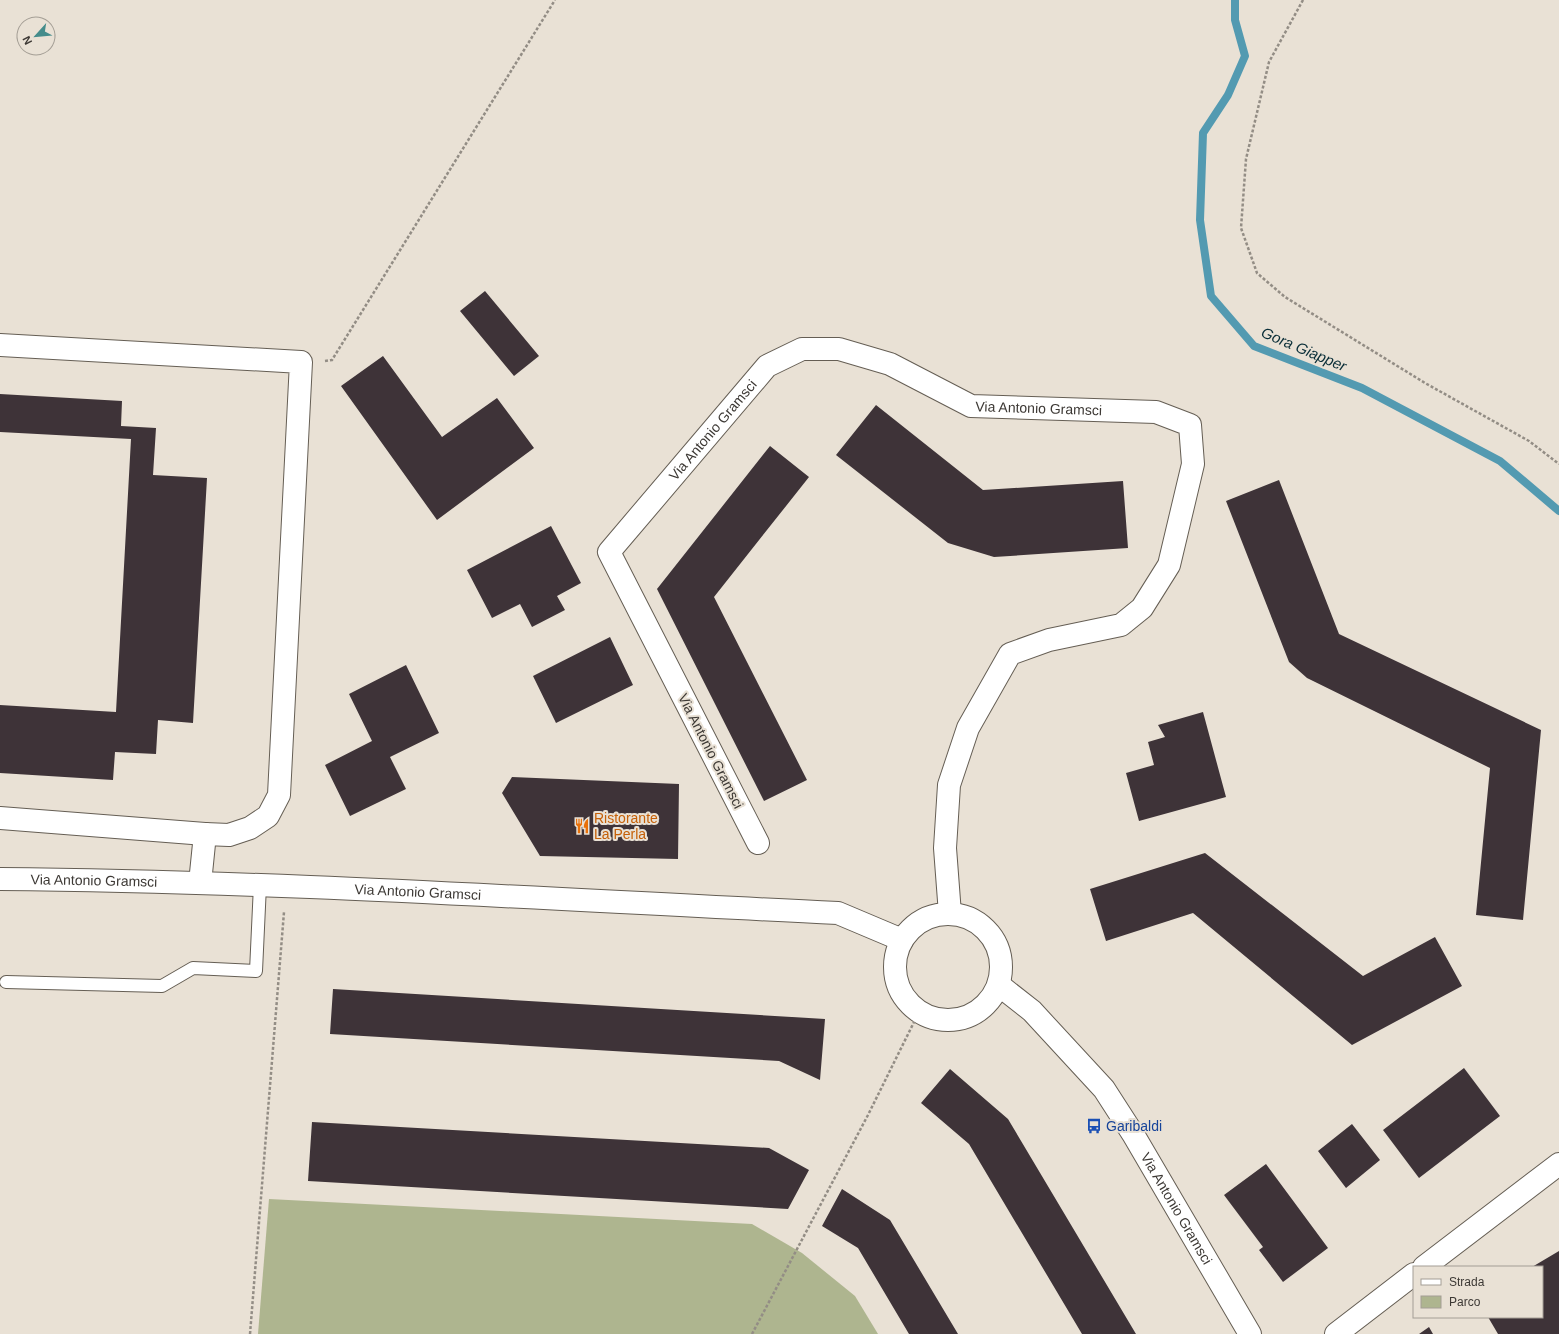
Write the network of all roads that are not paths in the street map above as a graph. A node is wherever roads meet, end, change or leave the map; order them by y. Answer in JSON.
{"nodes":[{"id":1,"x":0,"y":345,"type":"edge"},
{"id":2,"x":0,"y":818,"type":"edge"},
{"id":3,"x":205,"y":834,"type":"junction"},
{"id":4,"x":758,"y":843,"type":"dead end"},
{"id":5,"x":0,"y":878,"type":"edge"},
{"id":6,"x":200,"y":883,"type":"junction"},
{"id":7,"x":260,"y":885,"type":"junction"},
{"id":8,"x":950,"y":914,"type":"junction"},
{"id":9,"x":902,"y":940,"type":"junction"},
{"id":10,"x":6,"y":982,"type":"dead end"},
{"id":11,"x":999,"y":985,"type":"junction"},
{"id":12,"x":1559,"y":1164,"type":"edge"},
{"id":13,"x":1425,"y":1266,"type":"edge"},
{"id":14,"x":1413,"y":1275,"type":"edge"},
{"id":15,"x":1250,"y":1334,"type":"edge"},
{"id":16,"x":1336,"y":1334,"type":"edge"}],
"edges":[{"from":1,"to":3,"type":"street"},
{"from":2,"to":3,"type":"street"},
{"from":3,"to":6,"type":"street"},
{"from":4,"to":8,"type":"street","name":"Via Antonio Gramsci"},
{"from":5,"to":6,"type":"street","name":"Via Antonio Gramsci"},
{"from":6,"to":7,"type":"street","name":"Via Antonio Gramsci"},
{"from":7,"to":9,"type":"street","name":"Via Antonio Gramsci"},
{"from":7,"to":10,"type":"lane"},
{"from":8,"to":9,"type":"street"},
{"from":8,"to":11,"type":"street"},
{"from":9,"to":11,"type":"street"},
{"from":11,"to":15,"type":"street","name":"Via Antonio Gramsci"},
{"from":12,"to":13,"type":"street"},
{"from":14,"to":16,"type":"street"}]}
